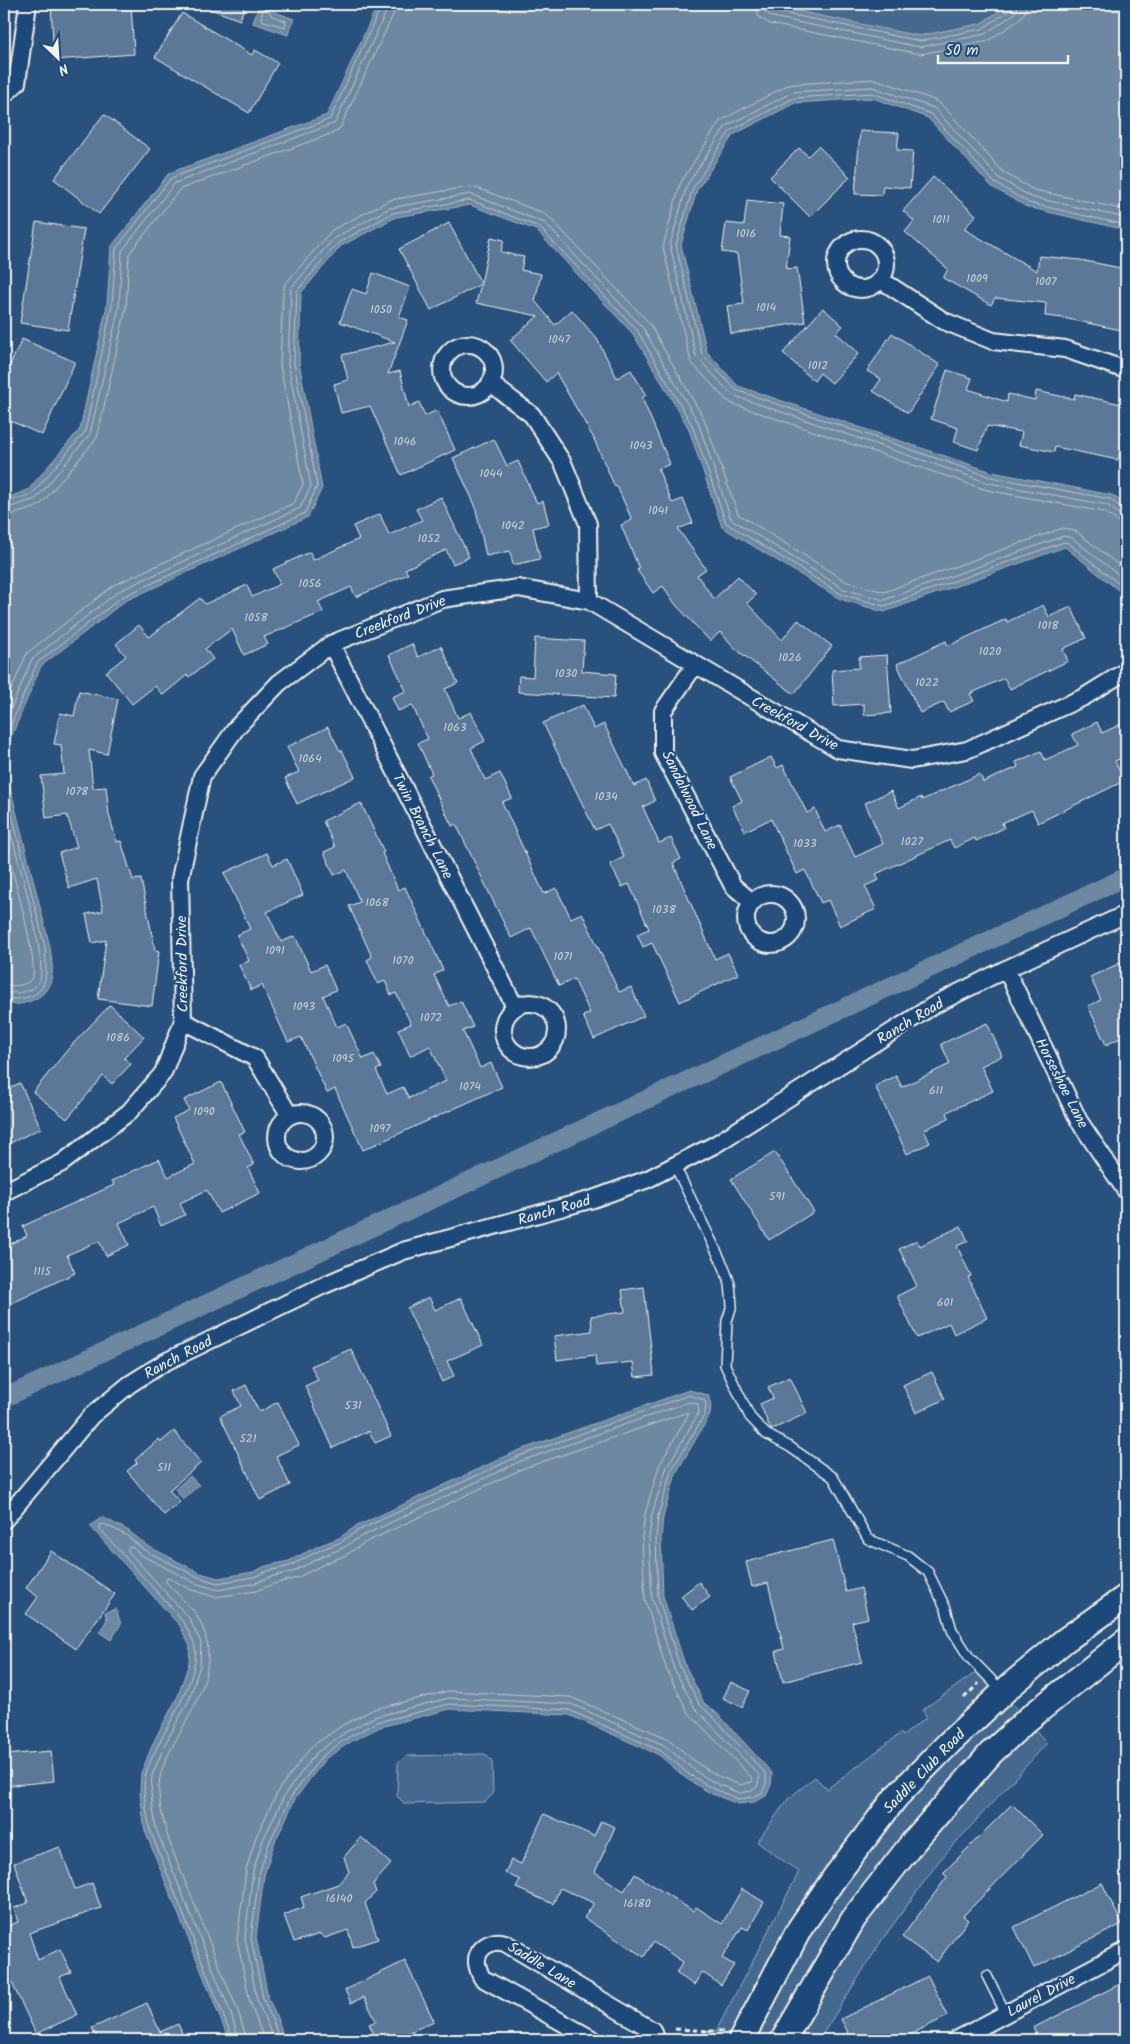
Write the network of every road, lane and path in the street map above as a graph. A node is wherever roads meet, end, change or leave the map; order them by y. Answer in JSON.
{"nodes":[{"id":1,"x":28,"y":4,"type":"edge"},
{"id":2,"x":851,"y":4,"type":"edge"},
{"id":3,"x":931,"y":4,"type":"edge"},
{"id":4,"x":4,"y":96,"type":"edge"},
{"id":5,"x":881,"y":280,"type":"dead end"},
{"id":6,"x":1126,"y":370,"type":"edge"},
{"id":7,"x":490,"y":382,"type":"dead end"},
{"id":8,"x":589,"y":601,"type":"junction"},
{"id":9,"x":331,"y":644,"type":"junction"},
{"id":10,"x":694,"y":665,"type":"junction"},
{"id":11,"x":1126,"y":671,"type":"edge"},
{"id":12,"x":752,"y":902,"type":"dead end"},
{"id":13,"x":1126,"y":914,"type":"edge"},
{"id":14,"x":1006,"y":969,"type":"junction"},
{"id":15,"x":515,"y":1007,"type":"dead end"},
{"id":16,"x":183,"y":1021,"type":"junction"},
{"id":17,"x":290,"y":1116,"type":"dead end"},
{"id":18,"x":675,"y":1166,"type":"junction"},
{"id":19,"x":1126,"y":1191,"type":"edge"},
{"id":20,"x":4,"y":1192,"type":"edge"},
{"id":21,"x":4,"y":1520,"type":"edge"},
{"id":22,"x":1126,"y":1598,"type":"edge"},
{"id":23,"x":1126,"y":1641,"type":"edge"},
{"id":24,"x":1004,"y":1692,"type":"junction"},
{"id":25,"x":1126,"y":1950,"type":"edge"},
{"id":26,"x":986,"y":1976,"type":"dead end"},
{"id":27,"x":1006,"y":2014,"type":"junction"},
{"id":28,"x":675,"y":2029,"type":"dead end"},
{"id":29,"x":709,"y":2031,"type":"dead end"},
{"id":30,"x":594,"y":2040,"type":"edge"},
{"id":31,"x":657,"y":2040,"type":"edge"},
{"id":32,"x":741,"y":2040,"type":"edge"},
{"id":33,"x":783,"y":2040,"type":"edge"},
{"id":34,"x":956,"y":2040,"type":"edge"}],
"edges":[{"from":1,"to":4,"type":"street"},
{"from":2,"to":3,"type":"path"},
{"from":5,"to":6,"type":"street"},
{"from":7,"to":8,"type":"street"},
{"from":8,"to":9,"type":"street","name":"Creekford Drive"},
{"from":8,"to":10,"type":"street","name":"Creekford Drive"},
{"from":9,"to":15,"type":"street","name":"Twin Branch Lane"},
{"from":9,"to":16,"type":"street","name":"Creekford Drive"},
{"from":10,"to":11,"type":"street","name":"Creekford Drive"},
{"from":10,"to":12,"type":"street","name":"Sandalwood Lane"},
{"from":13,"to":14,"type":"street","name":"Ranch Road"},
{"from":14,"to":18,"type":"street","name":"Ranch Road"},
{"from":14,"to":19,"type":"street","name":"Horseshoe Lane"},
{"from":16,"to":17,"type":"street"},
{"from":16,"to":20,"type":"street","name":"Creekford Drive"},
{"from":18,"to":21,"type":"street","name":"Ranch Road"},
{"from":18,"to":24,"type":"lane"},
{"from":22,"to":24,"type":"street","name":"Saddle Club Road"},
{"from":23,"to":33,"type":"street"},
{"from":24,"to":32,"type":"street","name":"Saddle Club Road"},
{"from":25,"to":27,"type":"street","name":"Laurel Drive"},
{"from":26,"to":27,"type":"lane"},
{"from":27,"to":34,"type":"street","name":"Laurel Drive"},
{"from":28,"to":29,"type":"path"},
{"from":30,"to":31,"type":"street","name":"Saddle Lane"}]}
